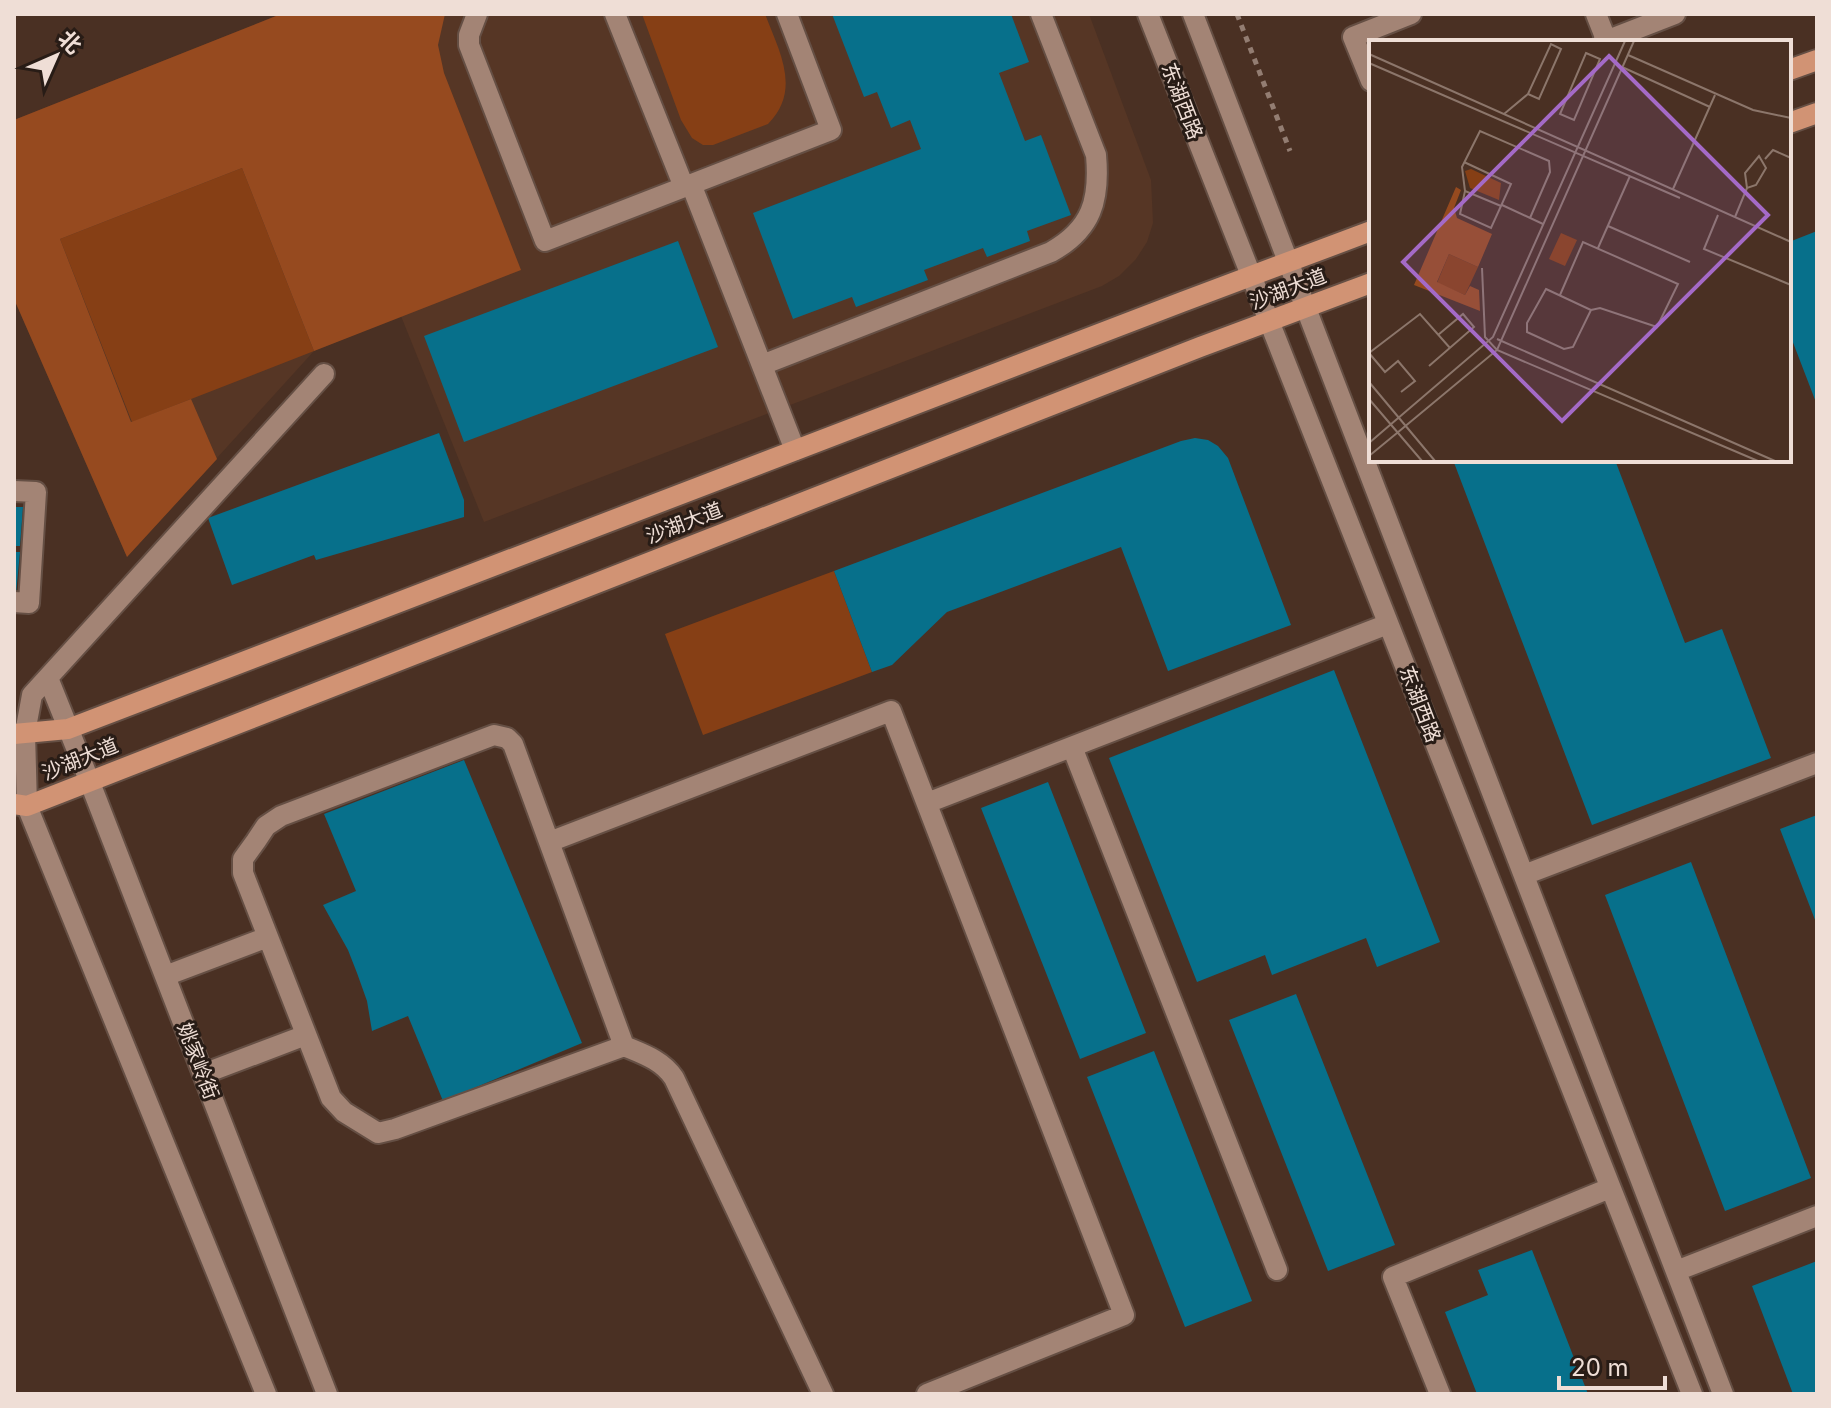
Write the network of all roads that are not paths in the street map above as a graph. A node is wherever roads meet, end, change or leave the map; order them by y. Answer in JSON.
{"nodes":[{"id":1,"x":477,"y":14,"type":"edge"},
{"id":2,"x":615,"y":14,"type":"edge"},
{"id":3,"x":787,"y":14,"type":"edge"},
{"id":4,"x":1041,"y":14,"type":"edge"},
{"id":5,"x":1148,"y":14,"type":"edge"},
{"id":6,"x":1193,"y":14,"type":"edge"},
{"id":7,"x":1411,"y":14,"type":"edge"},
{"id":8,"x":1596,"y":14,"type":"edge"},
{"id":9,"x":1675,"y":14,"type":"edge"},
{"id":10,"x":1604,"y":40,"type":"edge"},
{"id":11,"x":1610,"y":40,"type":"edge"},
{"id":12,"x":1817,"y":60,"type":"edge"},
{"id":13,"x":1791,"y":69,"type":"edge"},
{"id":14,"x":1369,"y":76,"type":"edge"},
{"id":15,"x":1817,"y":113,"type":"edge"},
{"id":16,"x":1791,"y":122,"type":"edge"},
{"id":17,"x":688,"y":186,"type":"junction"},
{"id":18,"x":1369,"y":232,"type":"edge"},
{"id":19,"x":1289,"y":262,"type":"junction"},
{"id":20,"x":1252,"y":276,"type":"junction"},
{"id":21,"x":1369,"y":284,"type":"edge"},
{"id":22,"x":1307,"y":307,"type":"junction"},
{"id":23,"x":1269,"y":321,"type":"junction"},
{"id":24,"x":762,"y":365,"type":"junction"},
{"id":25,"x":324,"y":374,"type":"dead end"},
{"id":26,"x":795,"y":450,"type":"junction"},
{"id":27,"x":14,"y":491,"type":"edge"},
{"id":28,"x":14,"y":602,"type":"edge"},
{"id":29,"x":1388,"y":624,"type":"junction"},
{"id":30,"x":48,"y":678,"type":"junction"},
{"id":31,"x":68,"y":729,"type":"junction"},
{"id":32,"x":19,"y":734,"type":"edge"},
{"id":33,"x":1072,"y":747,"type":"junction"},
{"id":34,"x":1817,"y":763,"type":"edge"},
{"id":35,"x":89,"y":780,"type":"junction"},
{"id":36,"x":927,"y":803,"type":"junction"},
{"id":37,"x":21,"y":805,"type":"edge"},
{"id":38,"x":549,"y":842,"type":"junction"},
{"id":39,"x":1524,"y":875,"type":"junction"},
{"id":40,"x":268,"y":937,"type":"junction"},
{"id":41,"x":165,"y":976,"type":"junction"},
{"id":42,"x":306,"y":1035,"type":"junction"},
{"id":43,"x":624,"y":1046,"type":"junction"},
{"id":44,"x":203,"y":1074,"type":"junction"},
{"id":45,"x":1610,"y":1188,"type":"junction"},
{"id":46,"x":1817,"y":1216,"type":"edge"},
{"id":47,"x":1277,"y":1270,"type":"dead end"},
{"id":48,"x":1676,"y":1271,"type":"junction"},
{"id":49,"x":266,"y":1394,"type":"edge"},
{"id":50,"x":327,"y":1394,"type":"edge"},
{"id":51,"x":823,"y":1394,"type":"edge"},
{"id":52,"x":927,"y":1394,"type":"edge"},
{"id":53,"x":1440,"y":1394,"type":"edge"},
{"id":54,"x":1692,"y":1394,"type":"edge"},
{"id":55,"x":1723,"y":1394,"type":"edge"}],
"edges":[{"from":1,"to":17,"type":"street"},
{"from":2,"to":17,"type":"street"},
{"from":3,"to":17,"type":"street"},
{"from":4,"to":24,"type":"street"},
{"from":5,"to":20,"type":"street","name":"东湖西路"},
{"from":6,"to":19,"type":"street","name":"东湖西路"},
{"from":7,"to":14,"type":"street"},
{"from":8,"to":10,"type":"street"},
{"from":9,"to":11,"type":"street"},
{"from":12,"to":13,"type":"main road"},
{"from":15,"to":16,"type":"main road"},
{"from":17,"to":24,"type":"street"},
{"from":18,"to":19,"type":"main road","name":"沙湖大道"},
{"from":19,"to":20,"type":"main road","name":"沙湖大道"},
{"from":19,"to":22,"type":"street","name":"东湖西路"},
{"from":20,"to":23,"type":"street","name":"东湖西路"},
{"from":20,"to":26,"type":"main road","name":"沙湖大道"},
{"from":21,"to":22,"type":"main road","name":"沙湖大道"},
{"from":22,"to":23,"type":"main road","name":"沙湖大道"},
{"from":22,"to":39,"type":"street","name":"东湖西路"},
{"from":23,"to":29,"type":"street","name":"东湖西路"},
{"from":23,"to":35,"type":"main road","name":"沙湖大道"},
{"from":24,"to":26,"type":"street"},
{"from":25,"to":30,"type":"street"},
{"from":26,"to":31,"type":"main road","name":"沙湖大道"},
{"from":27,"to":28,"type":"street"},
{"from":29,"to":33,"type":"street"},
{"from":29,"to":45,"type":"street","name":"东湖西路"},
{"from":30,"to":31,"type":"street","name":"姚家岭街"},
{"from":30,"to":32,"type":"street"},
{"from":31,"to":32,"type":"main road","name":"沙湖大道"},
{"from":31,"to":35,"type":"street","name":"姚家岭街"},
{"from":32,"to":37,"type":"street"},
{"from":33,"to":36,"type":"street"},
{"from":33,"to":47,"type":"street"},
{"from":34,"to":39,"type":"street"},
{"from":35,"to":37,"type":"main road","name":"沙湖大道"},
{"from":35,"to":41,"type":"street","name":"姚家岭街"},
{"from":36,"to":38,"type":"street"},
{"from":36,"to":52,"type":"street"},
{"from":37,"to":49,"type":"street"},
{"from":38,"to":40,"type":"street"},
{"from":38,"to":43,"type":"street"},
{"from":39,"to":48,"type":"street","name":"东湖西路"},
{"from":40,"to":41,"type":"street"},
{"from":40,"to":42,"type":"street"},
{"from":41,"to":44,"type":"street","name":"姚家岭街"},
{"from":42,"to":43,"type":"street"},
{"from":42,"to":44,"type":"street"},
{"from":43,"to":51,"type":"street"},
{"from":44,"to":50,"type":"street","name":"姚家岭街"},
{"from":45,"to":53,"type":"street"},
{"from":45,"to":54,"type":"street","name":"东湖西路"},
{"from":46,"to":48,"type":"street"},
{"from":48,"to":55,"type":"street","name":"东湖西路"}]}
